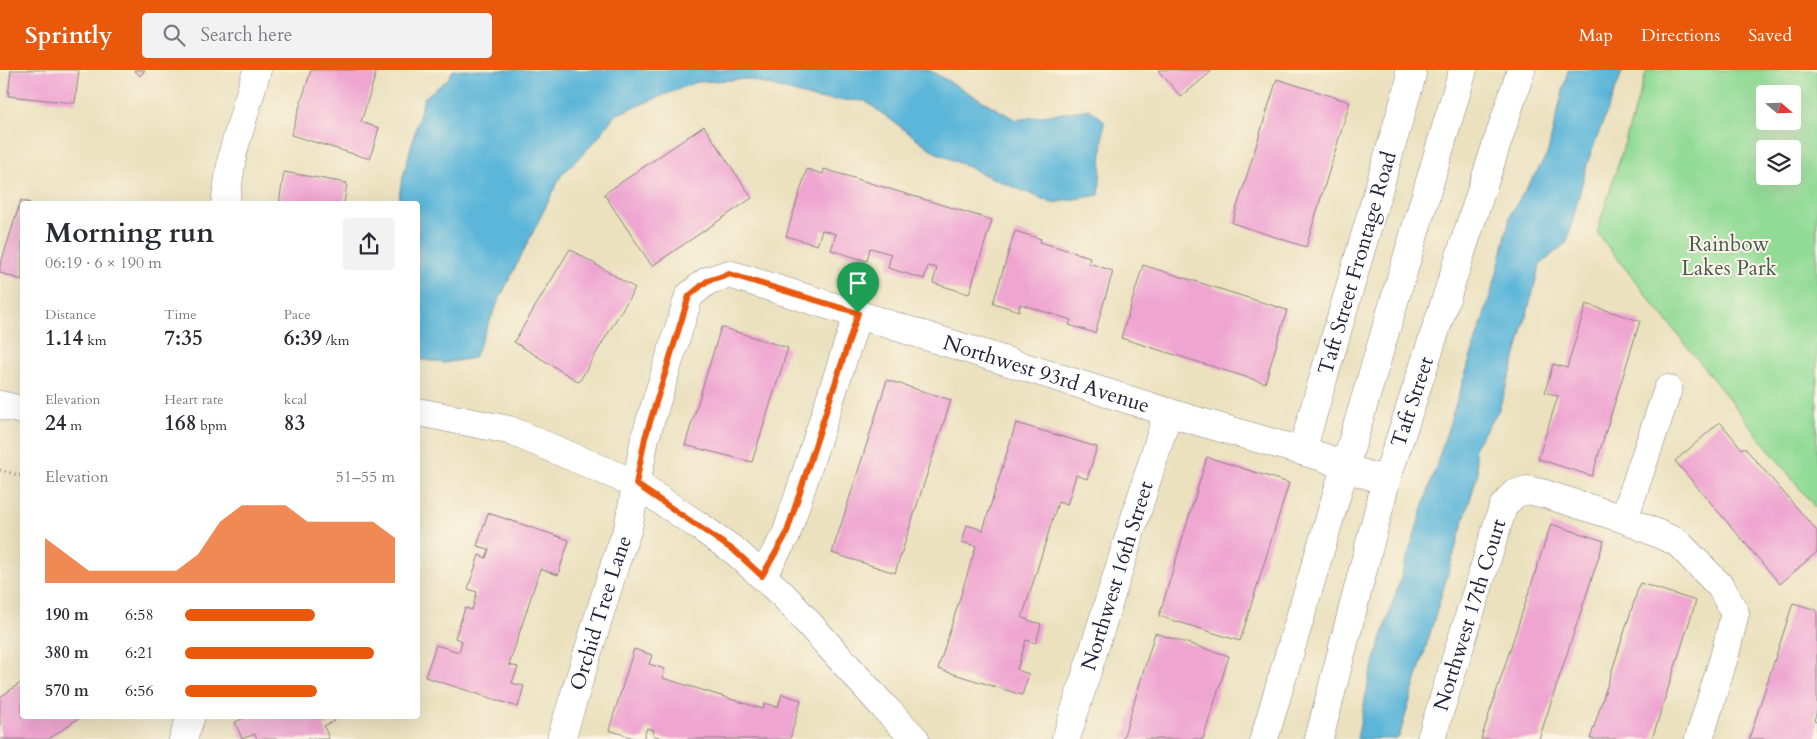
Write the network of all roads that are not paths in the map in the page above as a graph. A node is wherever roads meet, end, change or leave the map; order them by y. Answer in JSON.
{"nodes":[{"id":1,"x":257,"y":70,"type":"edge"},
{"id":2,"x":1463,"y":70,"type":"edge"},
{"id":3,"x":1521,"y":70,"type":"edge"},
{"id":4,"x":1410,"y":72,"type":"edge"},
{"id":5,"x":225,"y":201,"type":"edge"},
{"id":6,"x":707,"y":281,"type":"joint"},
{"id":7,"x":858,"y":313,"type":"junction"},
{"id":8,"x":1668,"y":389,"type":"dead end"},
{"id":9,"x":0,"y":405,"type":"edge"},
{"id":10,"x":20,"y":410,"type":"edge"},
{"id":11,"x":420,"y":412,"type":"edge"},
{"id":12,"x":1168,"y":412,"type":"junction"},
{"id":13,"x":1302,"y":451,"type":"junction"},
{"id":14,"x":1346,"y":468,"type":"junction"},
{"id":15,"x":1386,"y":481,"type":"junction"},
{"id":16,"x":636,"y":484,"type":"junction"},
{"id":17,"x":1624,"y":519,"type":"junction"},
{"id":18,"x":762,"y":576,"type":"junction"},
{"id":19,"x":189,"y":719,"type":"edge"},
{"id":20,"x":183,"y":739,"type":"edge"},
{"id":21,"x":561,"y":739,"type":"edge"},
{"id":22,"x":915,"y":739,"type":"edge"},
{"id":23,"x":1066,"y":739,"type":"edge"},
{"id":24,"x":1264,"y":739,"type":"edge"},
{"id":25,"x":1319,"y":739,"type":"edge"},
{"id":26,"x":1431,"y":739,"type":"edge"},
{"id":27,"x":1699,"y":739,"type":"edge"}],
"edges":[{"from":1,"to":5,"type":"street"},
{"from":2,"to":14,"type":"street","name":"Taft Street"},
{"from":3,"to":15,"type":"street","name":"Taft Street"},
{"from":4,"to":13,"type":"street","name":"Taft Street Frontage Road"},
{"from":6,"to":7,"type":"street","name":"Northwest 93rd Avenue"},
{"from":6,"to":16,"type":"street","name":"Orchid Tree Lane"},
{"from":7,"to":12,"type":"street","name":"Northwest 93rd Avenue"},
{"from":7,"to":18,"type":"street"},
{"from":8,"to":17,"type":"street"},
{"from":9,"to":10,"type":"street"},
{"from":11,"to":16,"type":"street"},
{"from":12,"to":13,"type":"street","name":"Northwest 93rd Avenue"},
{"from":12,"to":23,"type":"street","name":"Northwest 16th Street"},
{"from":13,"to":14,"type":"street","name":"Northwest 93rd Avenue"},
{"from":14,"to":15,"type":"street","name":"Northwest 93rd Avenue"},
{"from":14,"to":24,"type":"street","name":"Taft Street"},
{"from":15,"to":25,"type":"street","name":"Taft Street"},
{"from":16,"to":18,"type":"street"},
{"from":16,"to":21,"type":"street","name":"Orchid Tree Lane"},
{"from":17,"to":26,"type":"street","name":"Northwest 17th Court"},
{"from":17,"to":27,"type":"street"},
{"from":18,"to":22,"type":"street"},
{"from":19,"to":20,"type":"street"}]}
